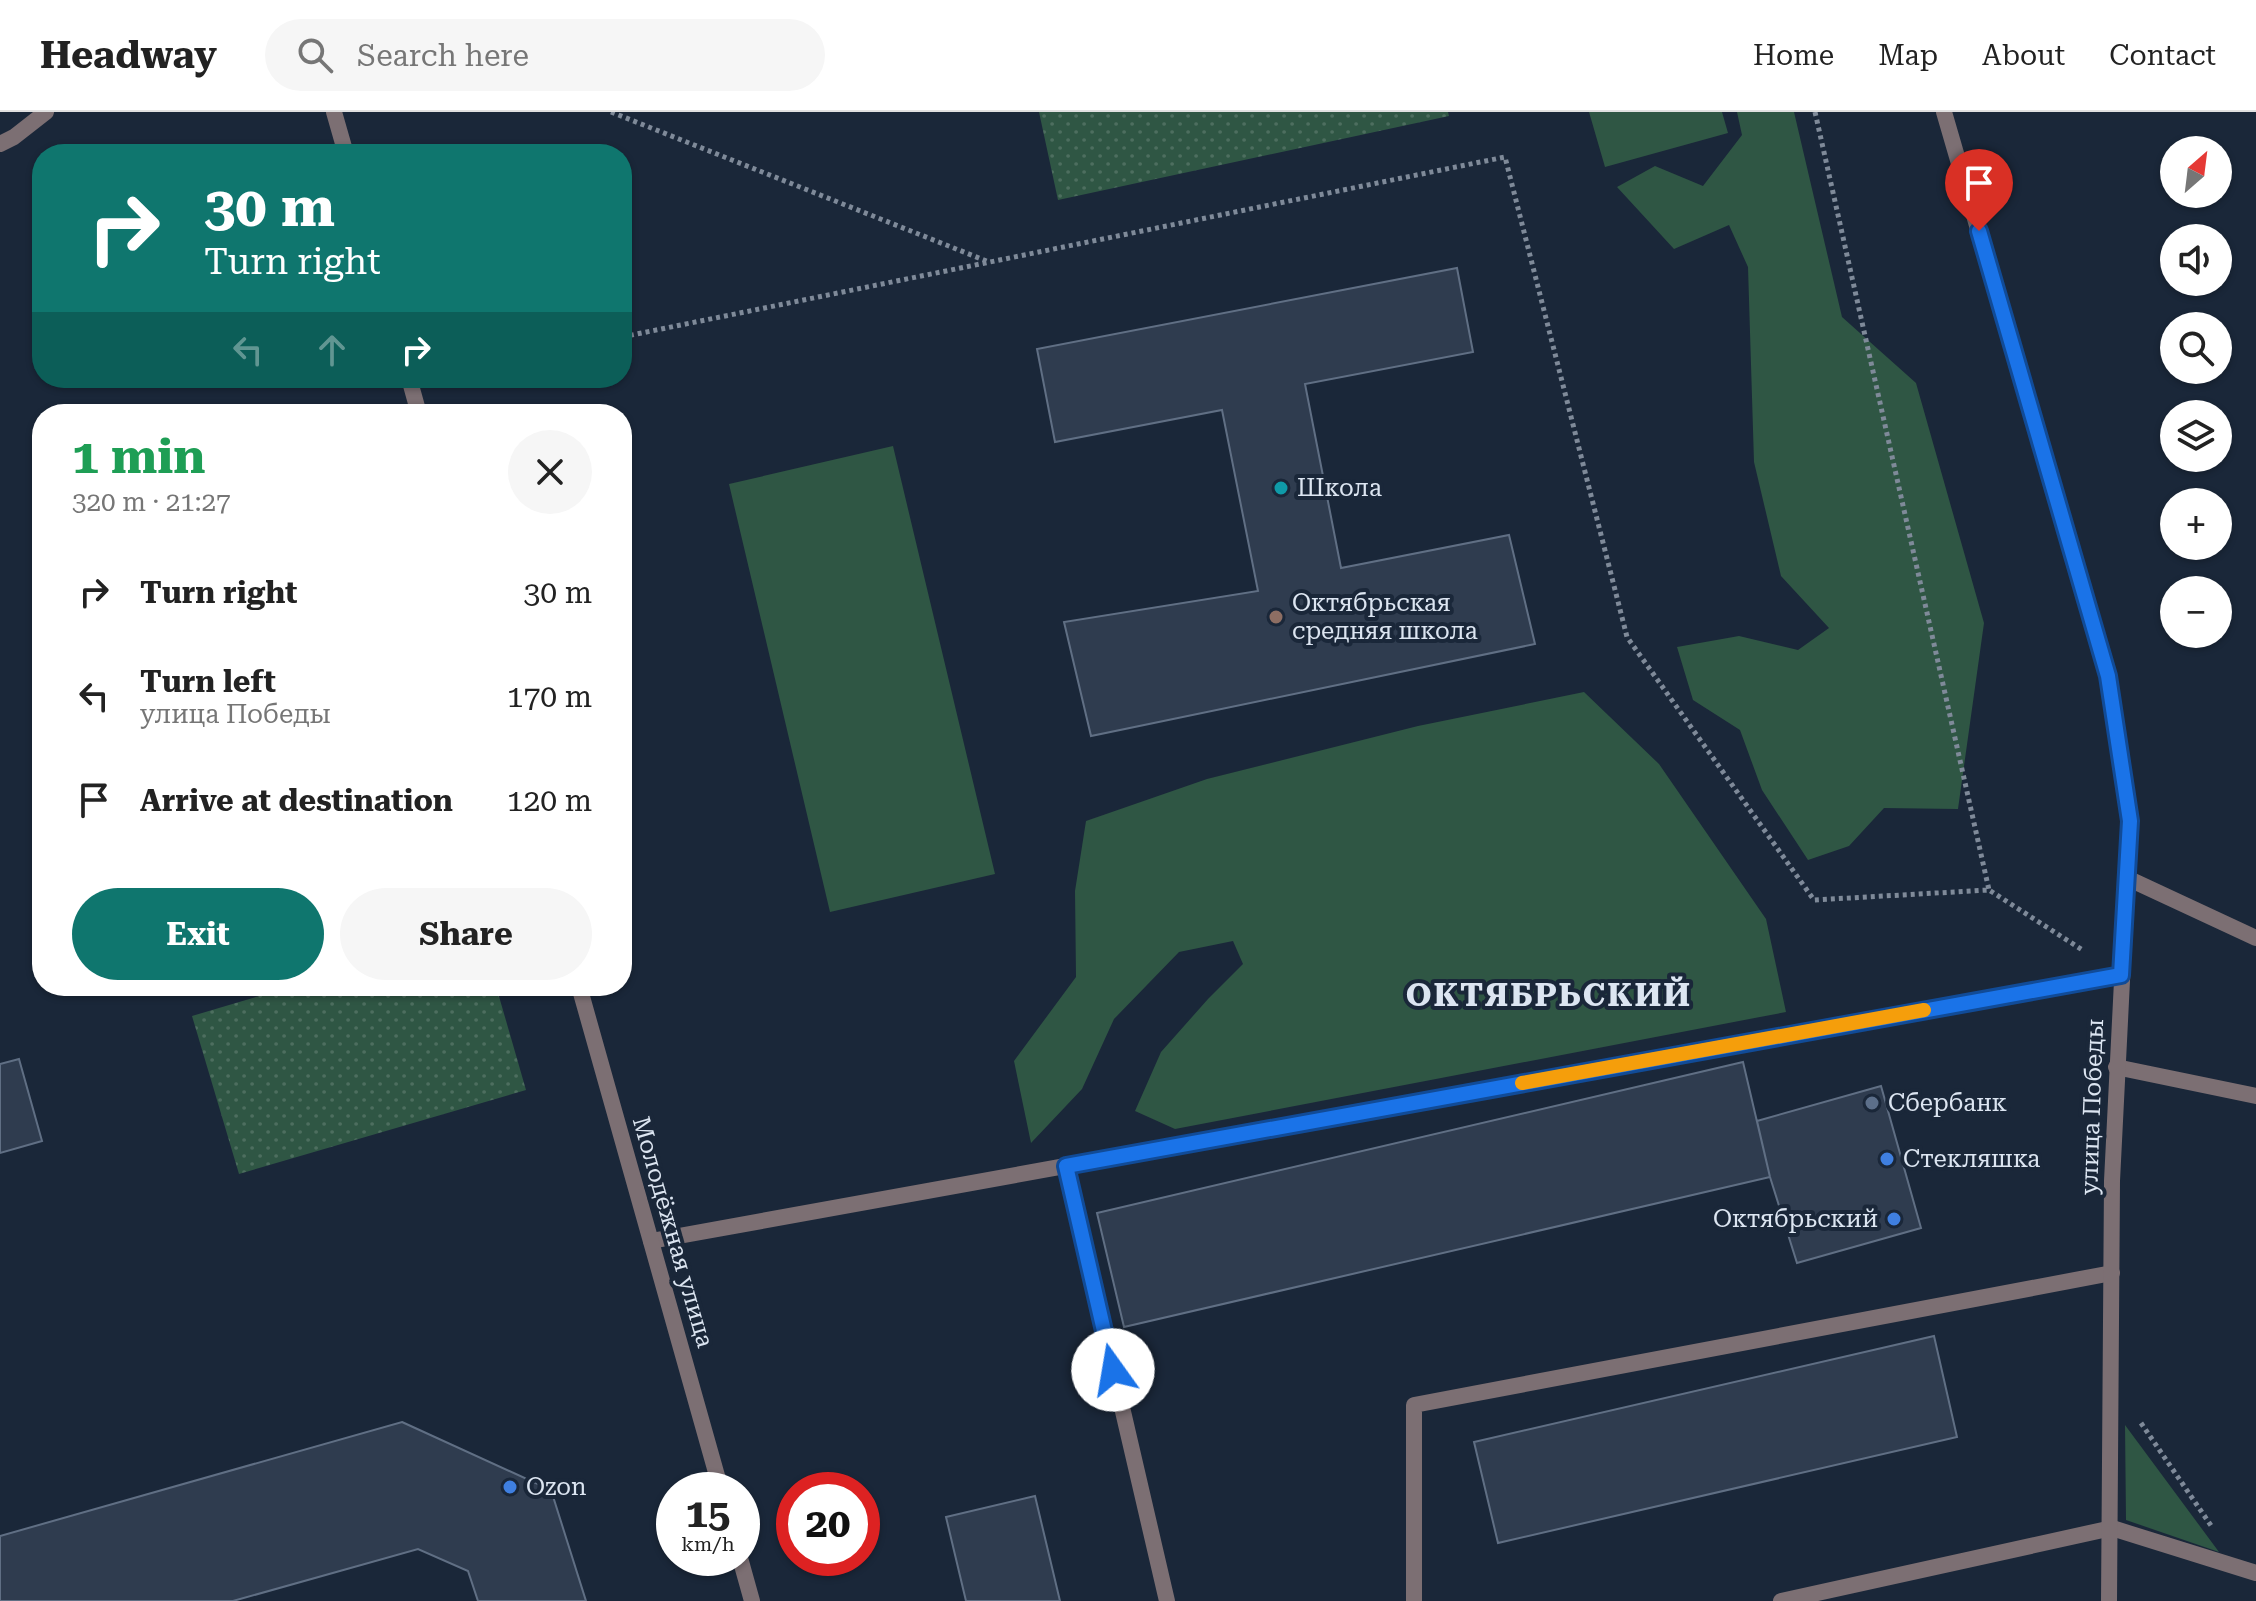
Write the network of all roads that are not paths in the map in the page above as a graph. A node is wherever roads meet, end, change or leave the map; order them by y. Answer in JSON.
{"nodes":[{"id":1,"x":46,"y":112,"type":"edge"},
{"id":2,"x":334,"y":112,"type":"edge"},
{"id":3,"x":1944,"y":112,"type":"edge"},
{"id":4,"x":0,"y":144,"type":"edge"},
{"id":5,"x":343,"y":144,"type":"edge"},
{"id":6,"x":2127,"y":878,"type":"junction"},
{"id":7,"x":2256,"y":938,"type":"edge"},
{"id":8,"x":2121,"y":975,"type":"junction"},
{"id":9,"x":582,"y":996,"type":"edge"},
{"id":10,"x":2116,"y":1067,"type":"junction"},
{"id":11,"x":2256,"y":1096,"type":"edge"},
{"id":12,"x":1066,"y":1166,"type":"junction"},
{"id":13,"x":651,"y":1241,"type":"junction"},
{"id":14,"x":2112,"y":1273,"type":"junction"},
{"id":15,"x":716,"y":1472,"type":"edge"},
{"id":16,"x":2112,"y":1528,"type":"junction"},
{"id":17,"x":2256,"y":1573,"type":"edge"},
{"id":18,"x":745,"y":1576,"type":"edge"},
{"id":19,"x":752,"y":1601,"type":"edge"},
{"id":20,"x":1167,"y":1601,"type":"edge"},
{"id":21,"x":1414,"y":1601,"type":"edge"},
{"id":22,"x":1781,"y":1601,"type":"edge"},
{"id":23,"x":2109,"y":1601,"type":"edge"}],
"edges":[{"from":1,"to":4,"type":"street"},
{"from":2,"to":5,"type":"street"},
{"from":3,"to":6,"type":"street","name":"улица Победы"},
{"from":6,"to":7,"type":"street"},
{"from":6,"to":8,"type":"street","name":"улица Победы"},
{"from":8,"to":10,"type":"street","name":"улица Победы"},
{"from":8,"to":12,"type":"street"},
{"from":9,"to":13,"type":"street","name":"Молодёжная улица"},
{"from":10,"to":11,"type":"street"},
{"from":10,"to":14,"type":"street","name":"улица Победы"},
{"from":12,"to":13,"type":"street"},
{"from":12,"to":20,"type":"street"},
{"from":13,"to":15,"type":"street","name":"Молодёжная улица"},
{"from":14,"to":16,"type":"street","name":"улица Победы"},
{"from":14,"to":21,"type":"street"},
{"from":16,"to":17,"type":"street"},
{"from":16,"to":22,"type":"street"},
{"from":16,"to":23,"type":"street","name":"улица Победы"},
{"from":18,"to":19,"type":"street"}]}
